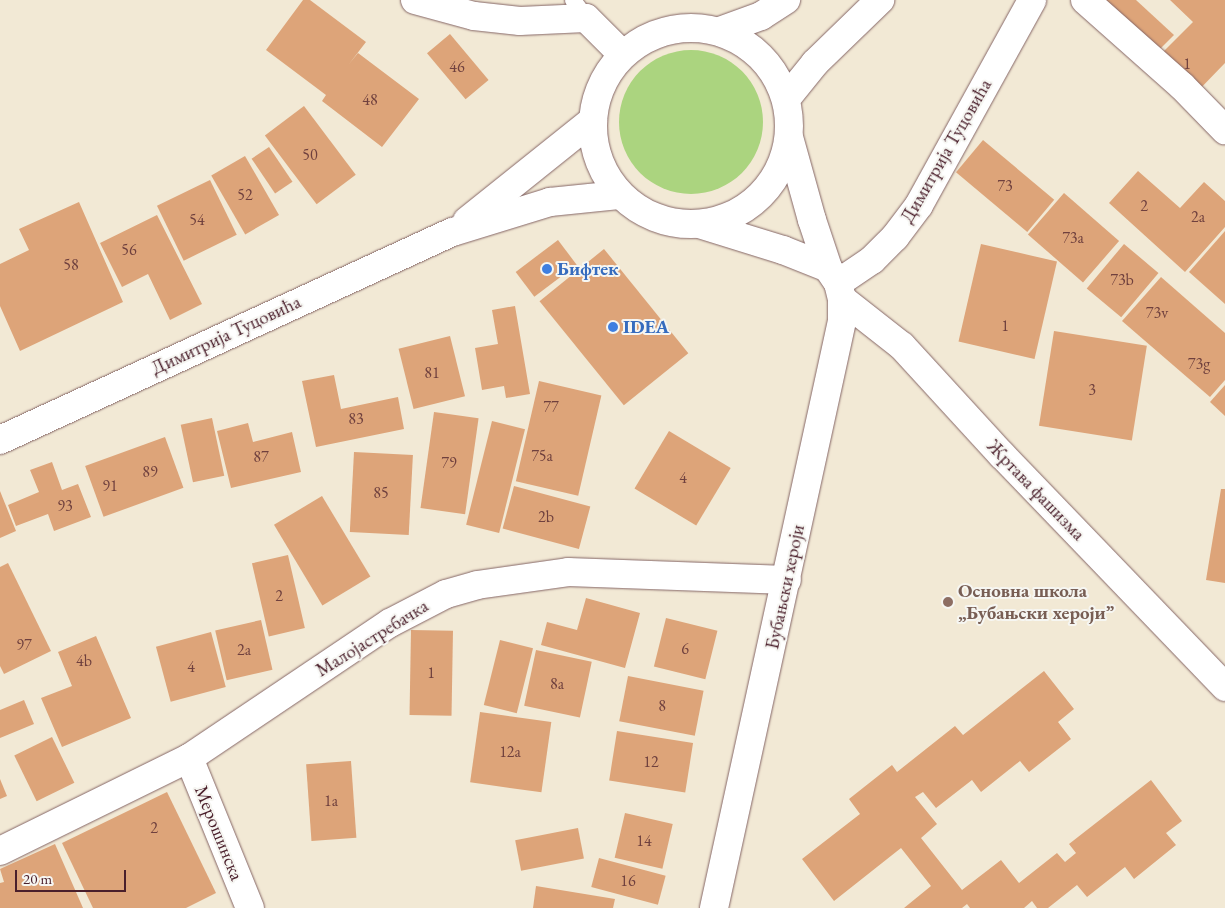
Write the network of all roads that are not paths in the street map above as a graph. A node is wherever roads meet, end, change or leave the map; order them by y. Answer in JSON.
{"nodes":[{"id":1,"x":415,"y":0,"type":"edge"},
{"id":2,"x":786,"y":0,"type":"edge"},
{"id":3,"x":880,"y":0,"type":"edge"},
{"id":4,"x":1032,"y":0,"type":"edge"},
{"id":5,"x":1085,"y":0,"type":"edge"},
{"id":6,"x":580,"y":9,"type":"edge"},
{"id":7,"x":720,"y":31,"type":"junction"},
{"id":8,"x":623,"y":55,"type":"junction"},
{"id":9,"x":786,"y":99,"type":"junction"},
{"id":10,"x":592,"y":120,"type":"junction"},
{"id":11,"x":1225,"y":130,"type":"edge"},
{"id":12,"x":789,"y":137,"type":"junction"},
{"id":13,"x":619,"y":195,"type":"junction"},
{"id":14,"x":702,"y":225,"type":"junction"},
{"id":15,"x":453,"y":232,"type":"junction"},
{"id":16,"x":836,"y":283,"type":"junction"},
{"id":17,"x":0,"y":440,"type":"edge"},
{"id":18,"x":786,"y":580,"type":"junction"},
{"id":19,"x":1225,"y":688,"type":"edge"},
{"id":20,"x":189,"y":758,"type":"junction"},
{"id":21,"x":0,"y":851,"type":"edge"},
{"id":22,"x":250,"y":908,"type":"edge"},
{"id":23,"x":714,"y":908,"type":"edge"}],
"edges":[{"from":1,"to":6,"type":"street"},
{"from":2,"to":7,"type":"street"},
{"from":3,"to":9,"type":"street"},
{"from":4,"to":16,"type":"street","name":"Димитрија Туцовића"},
{"from":5,"to":11,"type":"street"},
{"from":6,"to":8,"type":"street"},
{"from":7,"to":8,"type":"street"},
{"from":7,"to":9,"type":"street"},
{"from":8,"to":10,"type":"street"},
{"from":9,"to":12,"type":"street"},
{"from":10,"to":13,"type":"street"},
{"from":10,"to":15,"type":"street","name":"Димитрија Туцовића"},
{"from":12,"to":14,"type":"street"},
{"from":12,"to":16,"type":"street"},
{"from":13,"to":14,"type":"street"},
{"from":13,"to":15,"type":"street","name":"Димитрија Туцовића"},
{"from":14,"to":16,"type":"street","name":"Жртава фашизма"},
{"from":15,"to":17,"type":"street","name":"Димитрија Туцовића"},
{"from":16,"to":18,"type":"street","name":"Бубањски хероји"},
{"from":16,"to":19,"type":"street","name":"Жртава фашизма"},
{"from":18,"to":20,"type":"street","name":"Малојастребачка"},
{"from":18,"to":23,"type":"street","name":"Бубањски хероји"},
{"from":20,"to":21,"type":"street","name":"Малојастребачка"},
{"from":20,"to":22,"type":"street","name":"Мерошинска"}]}
